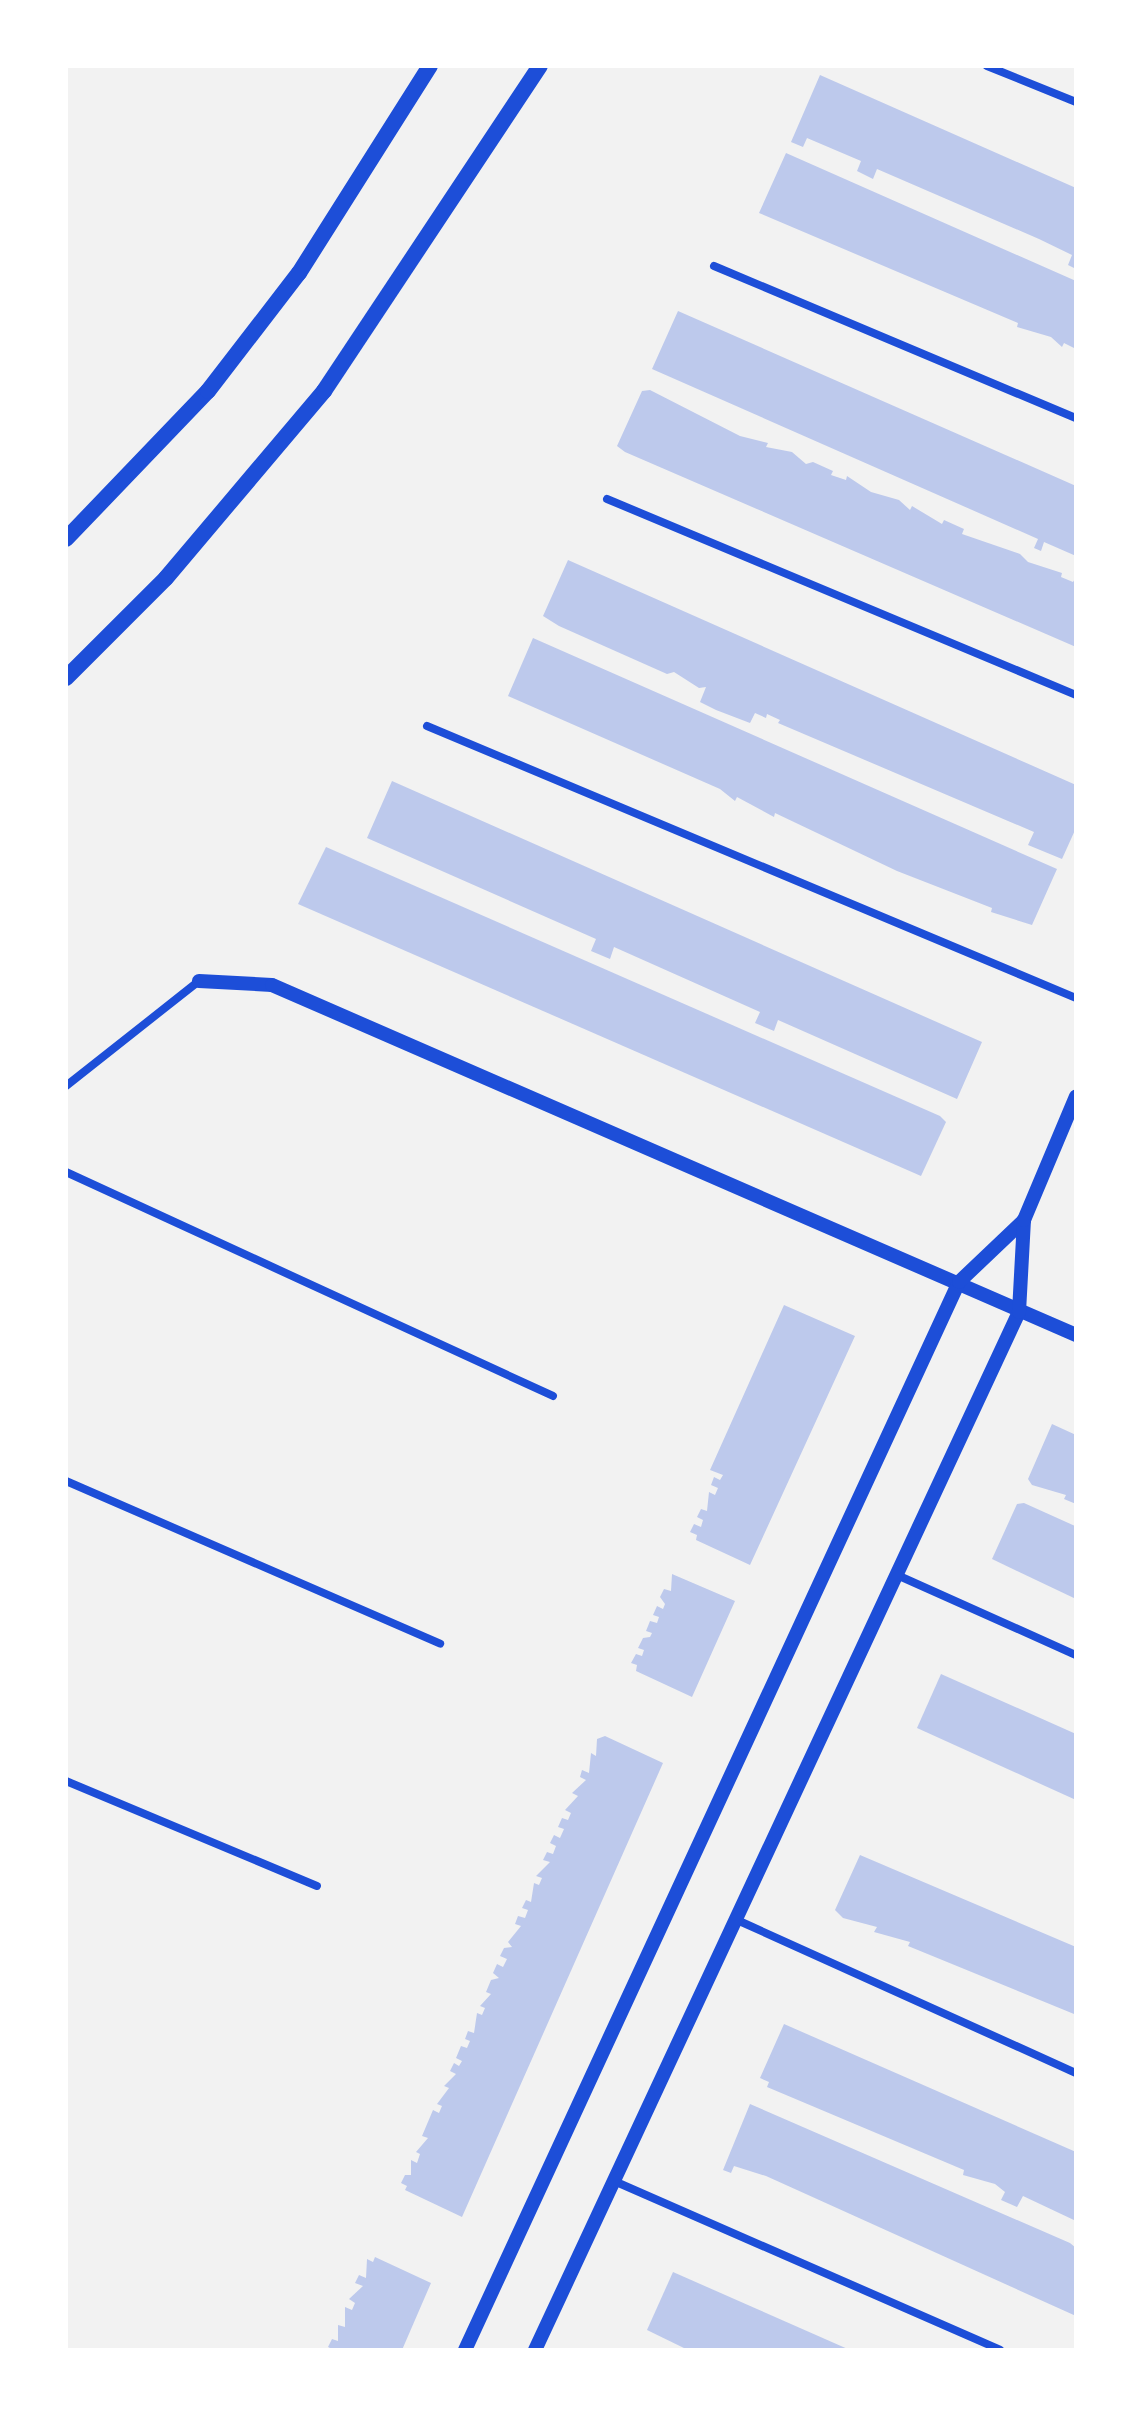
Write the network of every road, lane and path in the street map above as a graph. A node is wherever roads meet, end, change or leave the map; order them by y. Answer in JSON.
{"nodes":[{"id":1,"x":430,"y":66,"type":"edge"},
{"id":2,"x":540,"y":66,"type":"edge"},
{"id":3,"x":987,"y":66,"type":"edge"},
{"id":4,"x":1008,"y":70,"type":"edge"},
{"id":5,"x":1076,"y":102,"type":"edge"},
{"id":6,"x":714,"y":266,"type":"dead end"},
{"id":7,"x":1076,"y":418,"type":"edge"},
{"id":8,"x":607,"y":499,"type":"dead end"},
{"id":9,"x":66,"y":539,"type":"edge"},
{"id":10,"x":66,"y":678,"type":"edge"},
{"id":11,"x":1076,"y":695,"type":"edge"},
{"id":12,"x":427,"y":726,"type":"dead end"},
{"id":13,"x":199,"y":981,"type":"joint"},
{"id":14,"x":1076,"y":998,"type":"edge"},
{"id":15,"x":66,"y":1086,"type":"edge"},
{"id":16,"x":1076,"y":1096,"type":"edge"},
{"id":17,"x":66,"y":1172,"type":"edge"},
{"id":18,"x":1024,"y":1220,"type":"junction"},
{"id":19,"x":959,"y":1282,"type":"junction"},
{"id":20,"x":1019,"y":1312,"type":"junction"},
{"id":21,"x":1076,"y":1335,"type":"edge"},
{"id":22,"x":553,"y":1396,"type":"dead end"},
{"id":23,"x":66,"y":1481,"type":"edge"},
{"id":24,"x":897,"y":1575,"type":"junction"},
{"id":25,"x":440,"y":1644,"type":"dead end"},
{"id":26,"x":1076,"y":1655,"type":"edge"},
{"id":27,"x":66,"y":1781,"type":"edge"},
{"id":28,"x":317,"y":1886,"type":"dead end"},
{"id":29,"x":737,"y":1920,"type":"junction"},
{"id":30,"x":1076,"y":2073,"type":"edge"},
{"id":31,"x":614,"y":2181,"type":"junction"},
{"id":32,"x":465,"y":2350,"type":"edge"},
{"id":33,"x":535,"y":2350,"type":"edge"},
{"id":34,"x":1000,"y":2350,"type":"edge"}],
"edges":[{"from":1,"to":9,"type":"main road"},
{"from":2,"to":10,"type":"main road"},
{"from":3,"to":4,"type":"street"},
{"from":4,"to":5,"type":"street"},
{"from":6,"to":7,"type":"street"},
{"from":8,"to":11,"type":"street"},
{"from":12,"to":14,"type":"street"},
{"from":13,"to":15,"type":"street"},
{"from":13,"to":19,"type":"street"},
{"from":16,"to":18,"type":"street"},
{"from":17,"to":22,"type":"street"},
{"from":18,"to":19,"type":"street"},
{"from":18,"to":20,"type":"street"},
{"from":19,"to":20,"type":"street"},
{"from":19,"to":32,"type":"street"},
{"from":20,"to":21,"type":"street"},
{"from":20,"to":24,"type":"street"},
{"from":23,"to":25,"type":"street"},
{"from":24,"to":26,"type":"street"},
{"from":24,"to":29,"type":"street"},
{"from":27,"to":28,"type":"street"},
{"from":29,"to":30,"type":"street"},
{"from":29,"to":31,"type":"street"},
{"from":31,"to":33,"type":"street"},
{"from":31,"to":34,"type":"street"}]}
